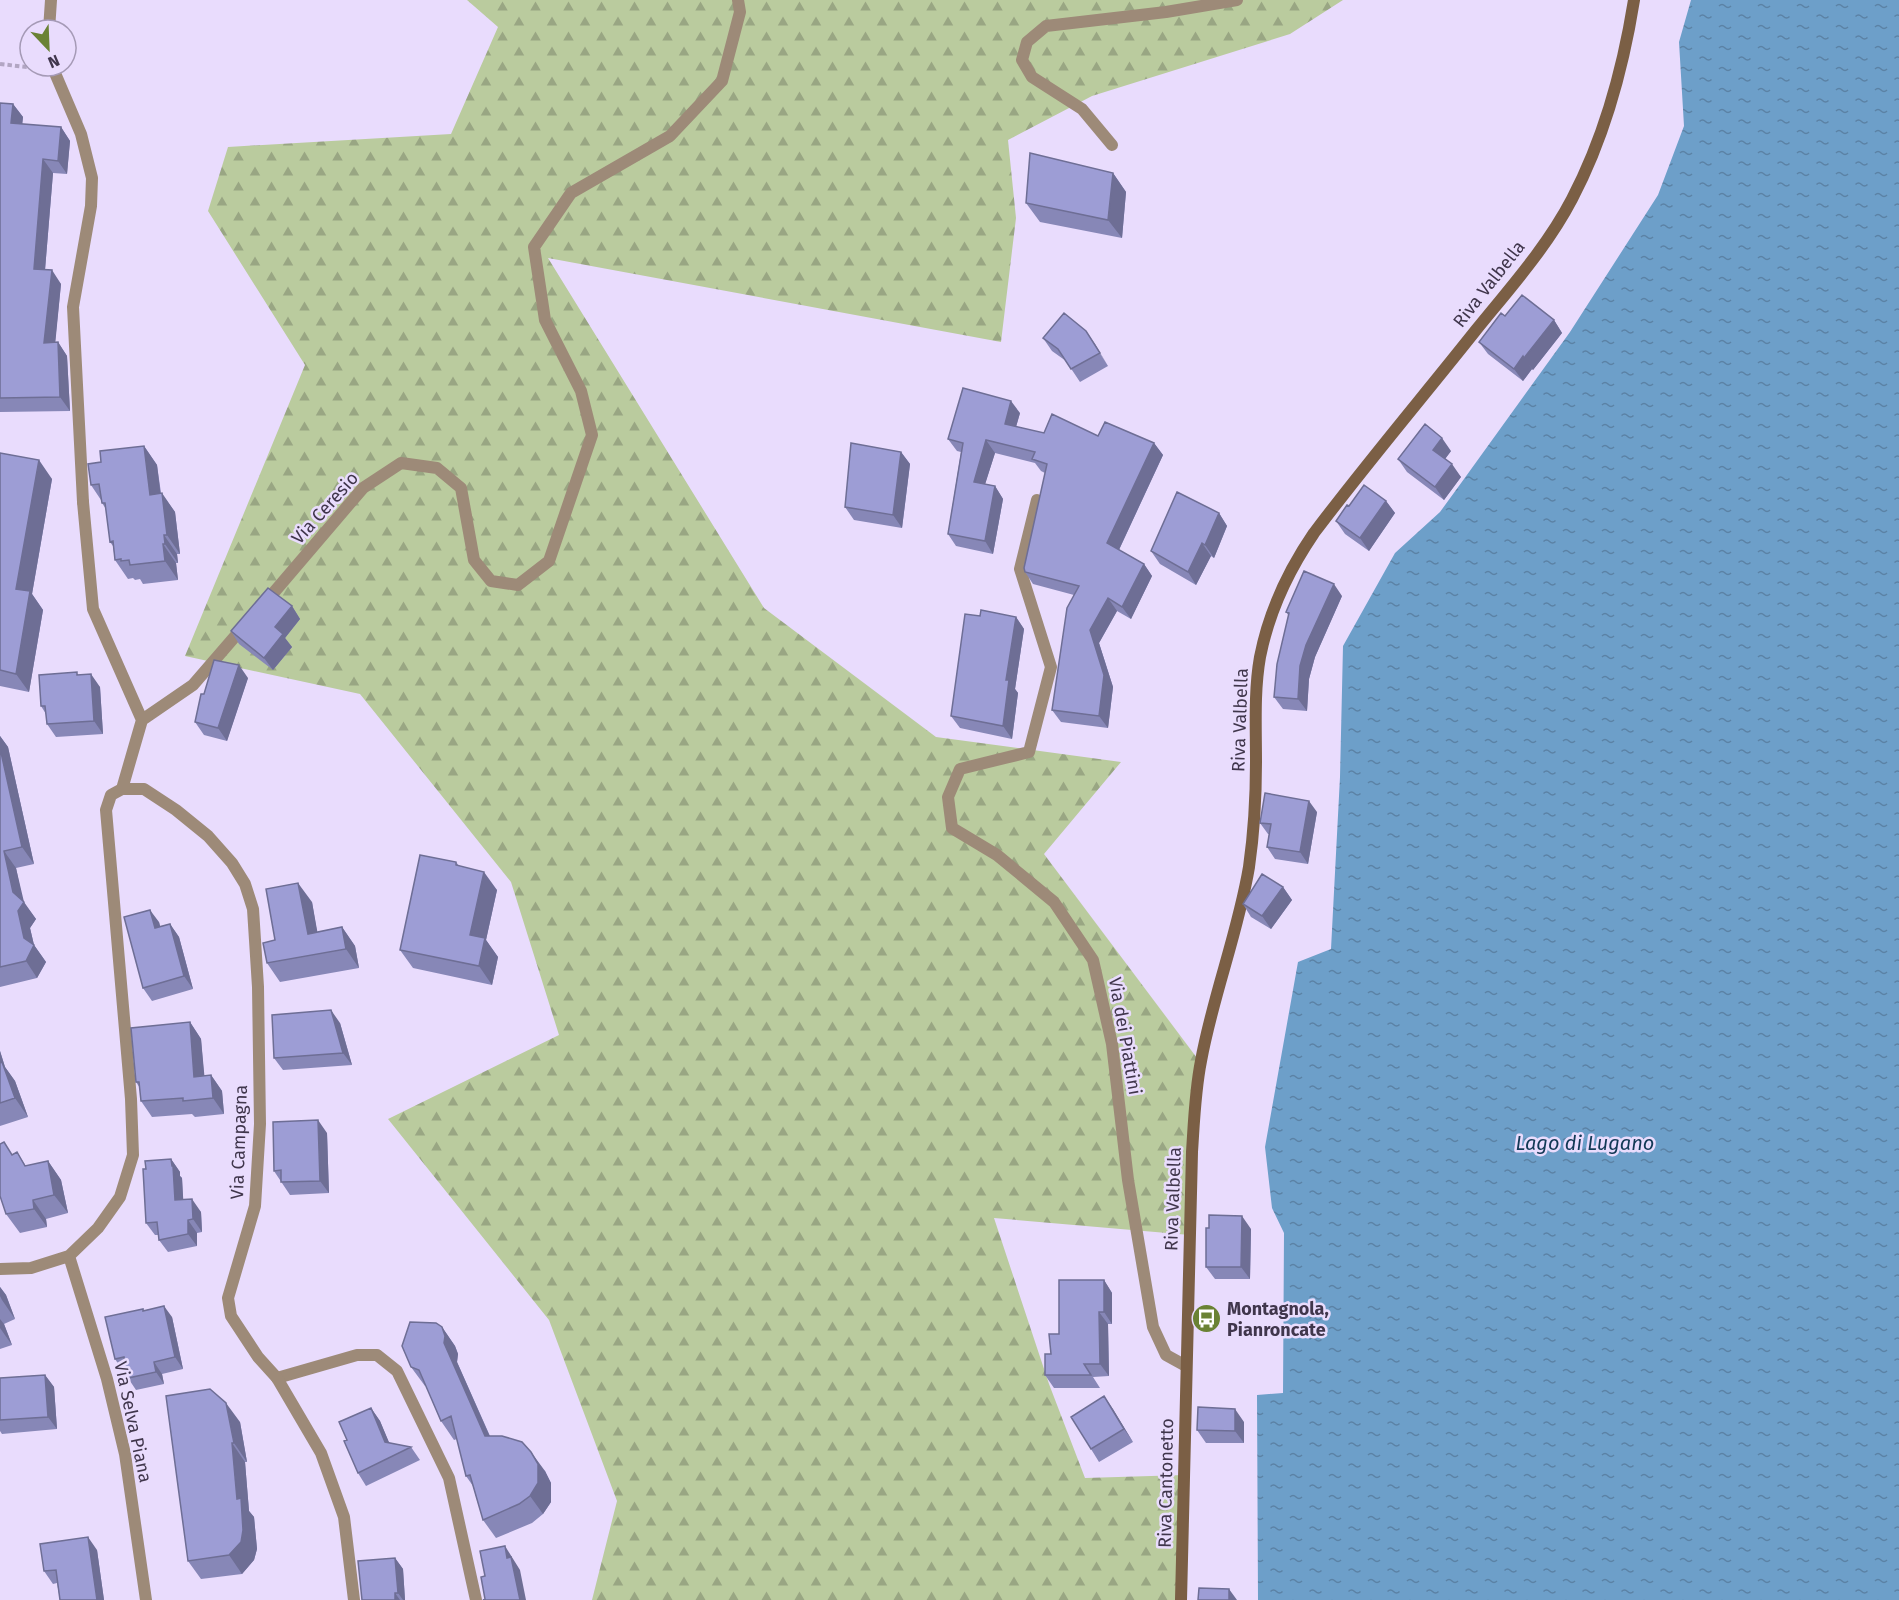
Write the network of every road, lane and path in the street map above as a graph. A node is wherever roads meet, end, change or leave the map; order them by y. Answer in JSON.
{"nodes":[{"id":1,"x":51,"y":0,"type":"edge"},
{"id":2,"x":738,"y":0,"type":"edge"},
{"id":3,"x":1236,"y":0,"type":"edge"},
{"id":4,"x":1634,"y":0,"type":"edge"},
{"id":5,"x":50,"y":18,"type":"edge"},
{"id":6,"x":0,"y":64,"type":"edge"},
{"id":7,"x":18,"y":65,"type":"edge"},
{"id":8,"x":57,"y":78,"type":"edge"},
{"id":9,"x":1113,"y":145,"type":"dead end"},
{"id":10,"x":1037,"y":500,"type":"edge"},
{"id":11,"x":142,"y":720,"type":"junction"},
{"id":12,"x":122,"y":789,"type":"junction"},
{"id":13,"x":69,"y":1256,"type":"junction"},
{"id":14,"x":0,"y":1269,"type":"edge"},
{"id":15,"x":1186,"y":1366,"type":"junction"},
{"id":16,"x":277,"y":1378,"type":"junction"},
{"id":17,"x":146,"y":1600,"type":"edge"},
{"id":18,"x":354,"y":1600,"type":"edge"},
{"id":19,"x":476,"y":1600,"type":"edge"},
{"id":20,"x":1181,"y":1600,"type":"edge"}],
"edges":[{"from":1,"to":5,"type":"street"},
{"from":2,"to":11,"type":"street","name":"Via Ceresio"},
{"from":3,"to":9,"type":"street"},
{"from":4,"to":15,"type":"main road","name":"Riva Valbella"},
{"from":6,"to":7,"type":"path"},
{"from":8,"to":11,"type":"street"},
{"from":10,"to":15,"type":"street","name":"Via dei Piattini"},
{"from":11,"to":12,"type":"street"},
{"from":12,"to":13,"type":"street"},
{"from":12,"to":16,"type":"street","name":"Via Campagna"},
{"from":13,"to":14,"type":"street"},
{"from":13,"to":17,"type":"street","name":"Via Selva Piana"},
{"from":15,"to":20,"type":"main road","name":"Riva Cantonetto"},
{"from":16,"to":18,"type":"street","name":"Via Campagna"},
{"from":16,"to":19,"type":"street"}]}
